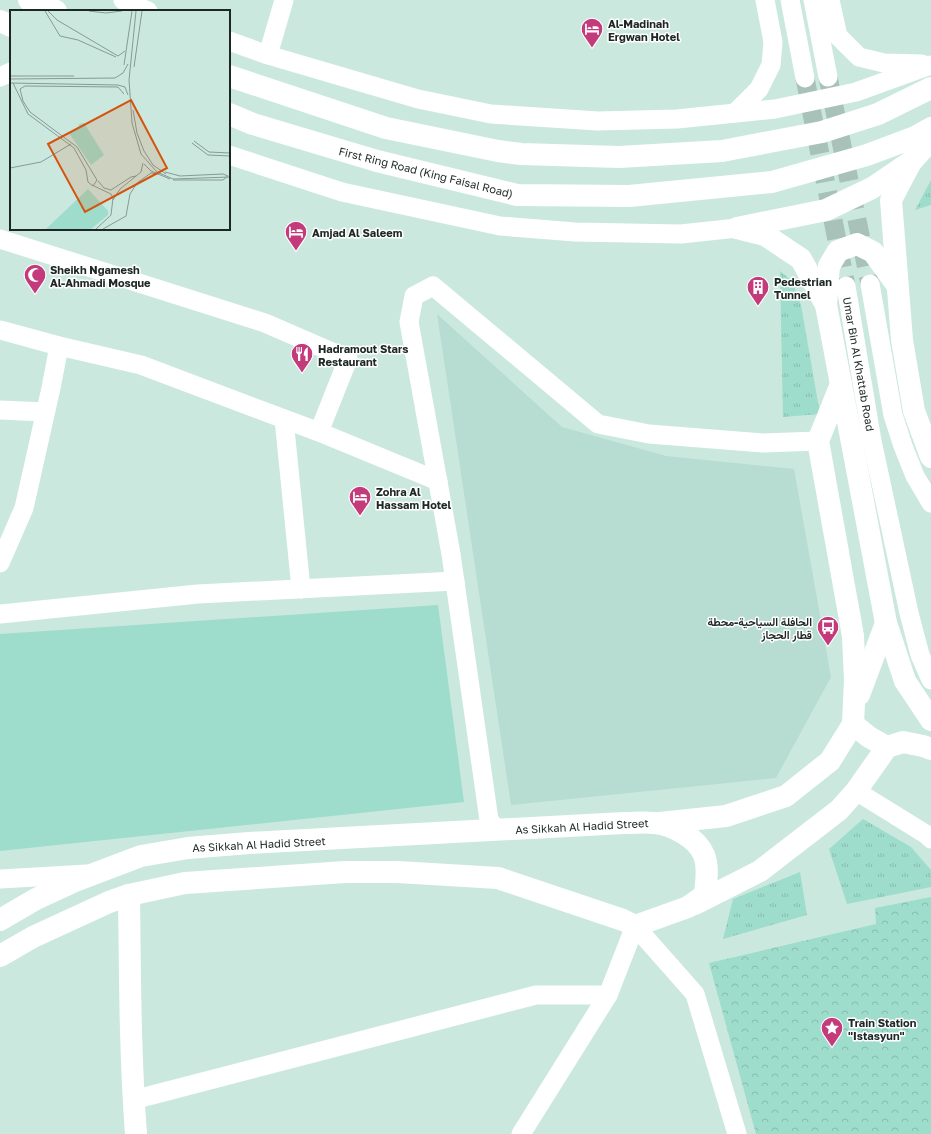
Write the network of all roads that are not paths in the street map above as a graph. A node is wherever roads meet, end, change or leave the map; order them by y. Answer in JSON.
{"nodes":[{"id":1,"x":29,"y":0,"type":"edge"},
{"id":2,"x":62,"y":0,"type":"edge"},
{"id":3,"x":123,"y":0,"type":"edge"},
{"id":4,"x":284,"y":0,"type":"edge"},
{"id":5,"x":765,"y":0,"type":"edge"},
{"id":6,"x":790,"y":0,"type":"edge"},
{"id":7,"x":812,"y":0,"type":"edge"},
{"id":8,"x":830,"y":0,"type":"edge"},
{"id":9,"x":54,"y":10,"type":"edge"},
{"id":10,"x":60,"y":10,"type":"edge"},
{"id":11,"x":144,"y":10,"type":"edge"},
{"id":12,"x":0,"y":21,"type":"edge"},
{"id":13,"x":10,"y":26,"type":"edge"},
{"id":14,"x":0,"y":27,"type":"edge"},
{"id":15,"x":10,"y":30,"type":"edge"},
{"id":16,"x":230,"y":41,"type":"edge"},
{"id":17,"x":268,"y":55,"type":"junction"},
{"id":18,"x":931,"y":64,"type":"edge"},
{"id":19,"x":10,"y":72,"type":"edge"},
{"id":20,"x":230,"y":76,"type":"edge"},
{"id":21,"x":0,"y":77,"type":"edge"},
{"id":22,"x":828,"y":77,"type":"tunnel mouth"},
{"id":23,"x":805,"y":78,"type":"tunnel mouth"},
{"id":24,"x":10,"y":82,"type":"edge"},
{"id":25,"x":931,"y":88,"type":"edge"},
{"id":26,"x":735,"y":113,"type":"junction"},
{"id":27,"x":230,"y":114,"type":"edge"},
{"id":28,"x":931,"y":128,"type":"edge"},
{"id":29,"x":931,"y":140,"type":"edge"},
{"id":30,"x":931,"y":148,"type":"edge"},
{"id":31,"x":230,"y":155,"type":"edge"},
{"id":32,"x":910,"y":162,"type":"junction"},
{"id":33,"x":737,"y":228,"type":"junction"},
{"id":34,"x":0,"y":239,"type":"edge"},
{"id":35,"x":870,"y":284,"type":"tunnel mouth"},
{"id":36,"x":897,"y":285,"type":"junction"},
{"id":37,"x":846,"y":286,"type":"tunnel mouth"},
{"id":38,"x":826,"y":305,"type":"junction"},
{"id":39,"x":0,"y":330,"type":"edge"},
{"id":40,"x":59,"y":346,"type":"junction"},
{"id":41,"x":842,"y":384,"type":"junction"},
{"id":42,"x":0,"y":410,"type":"edge"},
{"id":43,"x":45,"y":412,"type":"junction"},
{"id":44,"x":284,"y":419,"type":"junction"},
{"id":45,"x":319,"y":432,"type":"junction"},
{"id":46,"x":818,"y":441,"type":"junction"},
{"id":47,"x":931,"y":457,"type":"edge"},
{"id":48,"x":438,"y":482,"type":"junction"},
{"id":49,"x":931,"y":503,"type":"edge"},
{"id":50,"x":4,"y":542,"type":"edge"},
{"id":51,"x":0,"y":564,"type":"edge"},
{"id":52,"x":455,"y":581,"type":"junction"},
{"id":53,"x":301,"y":589,"type":"junction"},
{"id":54,"x":0,"y":614,"type":"edge"},
{"id":55,"x":886,"y":623,"type":"junction"},
{"id":56,"x":931,"y":680,"type":"edge"},
{"id":57,"x":853,"y":717,"type":"junction"},
{"id":58,"x":931,"y":720,"type":"edge"},
{"id":59,"x":887,"y":747,"type":"junction"},
{"id":60,"x":931,"y":749,"type":"edge"},
{"id":61,"x":856,"y":791,"type":"junction"},
{"id":62,"x":655,"y":823,"type":"junction"},
{"id":63,"x":497,"y":830,"type":"junction"},
{"id":64,"x":931,"y":840,"type":"edge"},
{"id":65,"x":96,"y":873,"type":"junction"},
{"id":66,"x":0,"y":879,"type":"edge"},
{"id":67,"x":129,"y":895,"type":"junction"},
{"id":68,"x":688,"y":907,"type":"junction"},
{"id":69,"x":0,"y":920,"type":"edge"},
{"id":70,"x":635,"y":926,"type":"junction"},
{"id":71,"x":0,"y":956,"type":"edge"},
{"id":72,"x":608,"y":995,"type":"junction"},
{"id":73,"x":133,"y":1100,"type":"junction"},
{"id":74,"x":136,"y":1134,"type":"edge"},
{"id":75,"x":520,"y":1134,"type":"edge"},
{"id":76,"x":737,"y":1134,"type":"edge"}],
"edges":[{"from":1,"to":9,"type":"main road"},
{"from":2,"to":10,"type":"street"},
{"from":3,"to":11,"type":"street"},
{"from":4,"to":17,"type":"street"},
{"from":5,"to":26,"type":"street"},
{"from":6,"to":23,"type":"street"},
{"from":7,"to":22,"type":"street"},
{"from":8,"to":18,"type":"street"},
{"from":12,"to":13,"type":"main road"},
{"from":14,"to":15,"type":"main road"},
{"from":16,"to":17,"type":"street"},
{"from":17,"to":26,"type":"street"},
{"from":18,"to":26,"type":"street"},
{"from":19,"to":21,"type":"street"},
{"from":20,"to":25,"type":"main road"},
{"from":21,"to":24,"type":"street"},
{"from":27,"to":28,"type":"main road","name":"First Ring Road (King Faisal Road)"},
{"from":29,"to":32,"type":"main road"},
{"from":30,"to":32,"type":"main road"},
{"from":31,"to":33,"type":"street"},
{"from":32,"to":33,"type":"main road"},
{"from":32,"to":36,"type":"main road"},
{"from":33,"to":38,"type":"main road"},
{"from":34,"to":45,"type":"street"},
{"from":35,"to":49,"type":"street"},
{"from":36,"to":38,"type":"main road"},
{"from":36,"to":47,"type":"main road"},
{"from":37,"to":56,"type":"street","name":"Umar Bin Al Khattab Road"},
{"from":38,"to":41,"type":"main road"},
{"from":39,"to":40,"type":"street"},
{"from":40,"to":43,"type":"street"},
{"from":40,"to":44,"type":"street"},
{"from":41,"to":46,"type":"main road"},
{"from":41,"to":55,"type":"main road"},
{"from":42,"to":43,"type":"street"},
{"from":43,"to":50,"type":"street"},
{"from":44,"to":45,"type":"street"},
{"from":44,"to":53,"type":"street"},
{"from":45,"to":48,"type":"street"},
{"from":46,"to":48,"type":"street"},
{"from":46,"to":57,"type":"main road"},
{"from":48,"to":52,"type":"street"},
{"from":50,"to":51,"type":"street"},
{"from":52,"to":53,"type":"street"},
{"from":52,"to":63,"type":"street"},
{"from":53,"to":54,"type":"street"},
{"from":55,"to":57,"type":"main road"},
{"from":55,"to":58,"type":"main road"},
{"from":57,"to":59,"type":"main road"},
{"from":57,"to":62,"type":"main road"},
{"from":59,"to":60,"type":"main road"},
{"from":59,"to":61,"type":"main road"},
{"from":61,"to":64,"type":"street"},
{"from":61,"to":68,"type":"main road"},
{"from":62,"to":63,"type":"main road","name":"As Sikkah Al Hadid Street"},
{"from":62,"to":68,"type":"main road","name":"As Sikkah Al Hadid Street"},
{"from":63,"to":65,"type":"main road","name":"As Sikkah Al Hadid Street"},
{"from":65,"to":66,"type":"street"},
{"from":65,"to":69,"type":"main road","name":"As Sikkah Al Hadid Street"},
{"from":67,"to":70,"type":"main road"},
{"from":67,"to":71,"type":"main road"},
{"from":67,"to":73,"type":"main road"},
{"from":68,"to":70,"type":"main road","name":"As Sikkah Al Hadid Street"},
{"from":70,"to":72,"type":"street"},
{"from":70,"to":76,"type":"street"},
{"from":72,"to":73,"type":"street"},
{"from":72,"to":75,"type":"street"},
{"from":73,"to":74,"type":"main road"}]}
